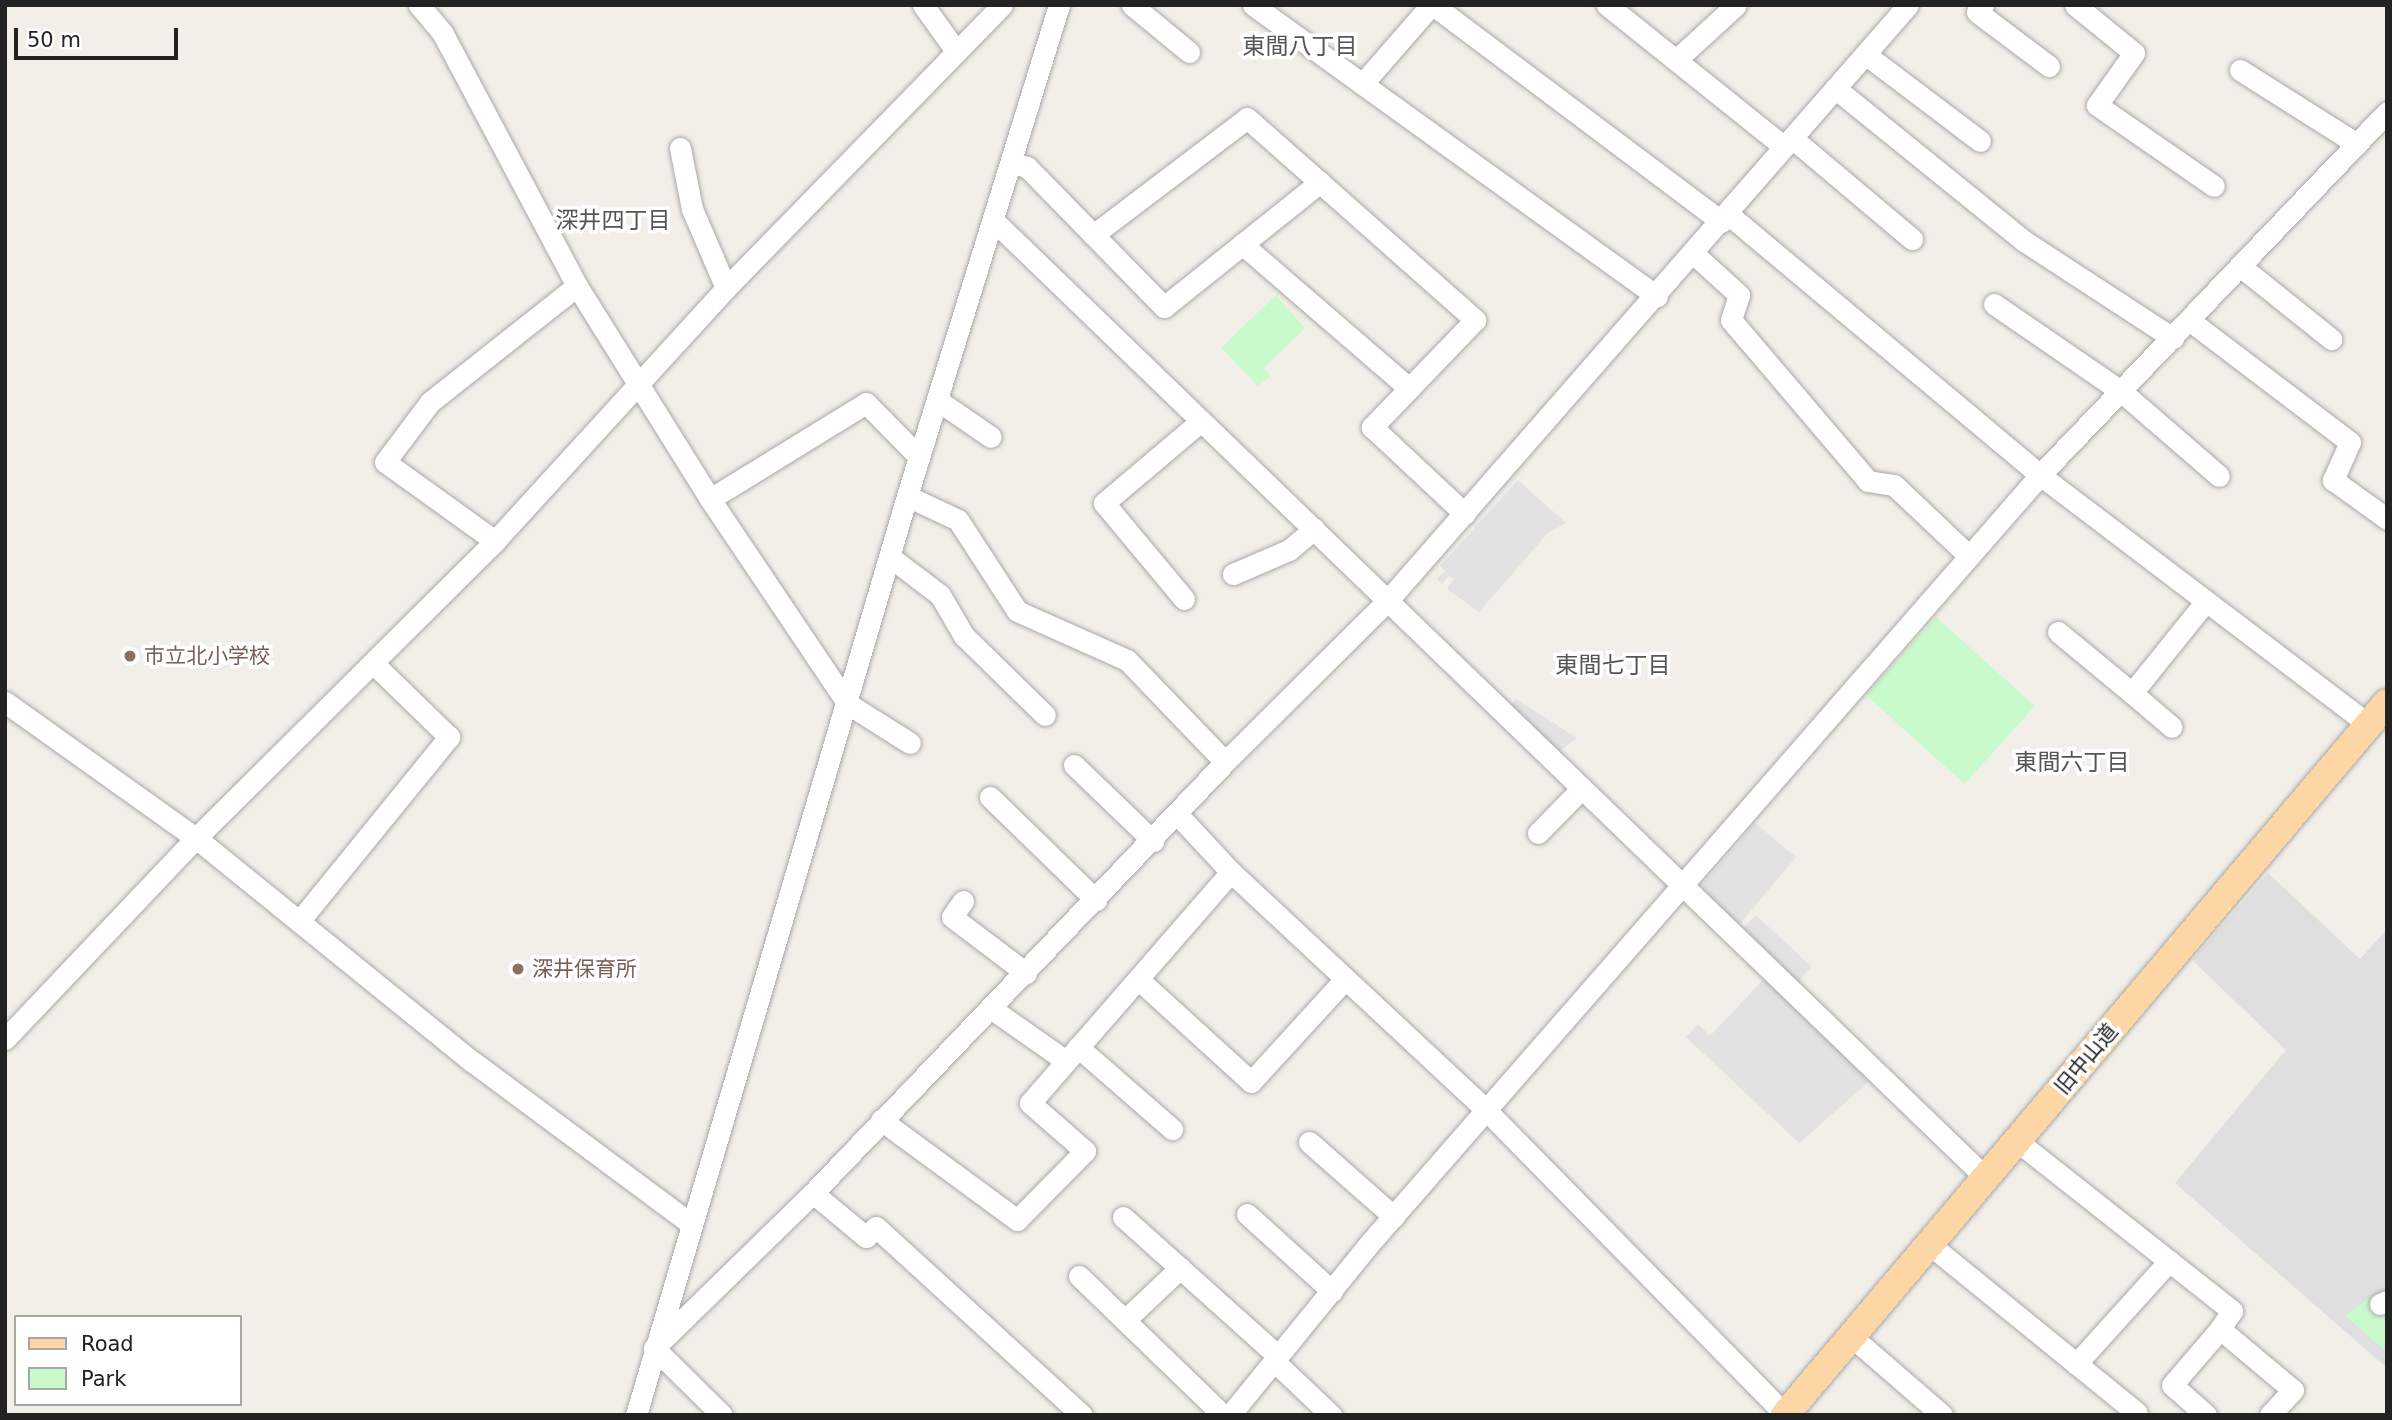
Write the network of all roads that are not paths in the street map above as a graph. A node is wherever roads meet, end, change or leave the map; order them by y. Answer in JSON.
{"nodes":[{"id":1,"x":419,"y":5,"type":"edge"},
{"id":2,"x":923,"y":5,"type":"edge"},
{"id":3,"x":1002,"y":5,"type":"edge"},
{"id":4,"x":1059,"y":5,"type":"edge"},
{"id":5,"x":1132,"y":5,"type":"edge"},
{"id":6,"x":1253,"y":5,"type":"edge"},
{"id":7,"x":1432,"y":5,"type":"edge"},
{"id":8,"x":1736,"y":5,"type":"edge"},
{"id":9,"x":1908,"y":5,"type":"edge"},
{"id":10,"x":1983,"y":5,"type":"edge"},
{"id":11,"x":2075,"y":5,"type":"edge"},
{"id":12,"x":1609,"y":6,"type":"edge"},
{"id":13,"x":956,"y":51,"type":"junction"},
{"id":14,"x":1189,"y":52,"type":"dead end"},
{"id":15,"x":1865,"y":54,"type":"junction"},
{"id":16,"x":1676,"y":60,"type":"junction"},
{"id":17,"x":2049,"y":66,"type":"dead end"},
{"id":18,"x":2240,"y":70,"type":"dead end"},
{"id":19,"x":1364,"y":82,"type":"junction"},
{"id":20,"x":1835,"y":88,"type":"junction"},
{"id":21,"x":2387,"y":112,"type":"edge"},
{"id":22,"x":1980,"y":141,"type":"dead end"},
{"id":23,"x":1788,"y":143,"type":"junction"},
{"id":24,"x":2357,"y":144,"type":"junction"},
{"id":25,"x":680,"y":148,"type":"dead end"},
{"id":26,"x":1013,"y":163,"type":"junction"},
{"id":27,"x":1320,"y":181,"type":"junction"},
{"id":28,"x":2214,"y":186,"type":"dead end"},
{"id":29,"x":1725,"y":218,"type":"junction"},
{"id":30,"x":994,"y":221,"type":"junction"},
{"id":31,"x":1093,"y":235,"type":"junction"},
{"id":32,"x":1912,"y":239,"type":"dead end"},
{"id":33,"x":1242,"y":244,"type":"junction"},
{"id":34,"x":1694,"y":254,"type":"junction"},
{"id":35,"x":2240,"y":266,"type":"junction"},
{"id":36,"x":577,"y":286,"type":"junction"},
{"id":37,"x":726,"y":288,"type":"junction"},
{"id":38,"x":1657,"y":296,"type":"junction"},
{"id":39,"x":1994,"y":304,"type":"dead end"},
{"id":40,"x":2189,"y":320,"type":"junction"},
{"id":41,"x":2173,"y":338,"type":"junction"},
{"id":42,"x":2331,"y":339,"type":"dead end"},
{"id":43,"x":637,"y":385,"type":"junction"},
{"id":44,"x":1409,"y":388,"type":"junction"},
{"id":45,"x":2122,"y":392,"type":"junction"},
{"id":46,"x":937,"y":400,"type":"junction"},
{"id":47,"x":1202,"y":421,"type":"junction"},
{"id":48,"x":991,"y":437,"type":"dead end"},
{"id":49,"x":919,"y":457,"type":"junction"},
{"id":50,"x":2040,"y":475,"type":"junction"},
{"id":51,"x":2219,"y":476,"type":"dead end"},
{"id":52,"x":907,"y":496,"type":"junction"},
{"id":53,"x":710,"y":499,"type":"junction"},
{"id":54,"x":1465,"y":514,"type":"junction"},
{"id":55,"x":2387,"y":519,"type":"edge"},
{"id":56,"x":1314,"y":529,"type":"junction"},
{"id":57,"x":495,"y":541,"type":"junction"},
{"id":58,"x":1969,"y":556,"type":"junction"},
{"id":59,"x":890,"y":557,"type":"junction"},
{"id":60,"x":1233,"y":574,"type":"dead end"},
{"id":61,"x":1184,"y":599,"type":"dead end"},
{"id":62,"x":1388,"y":600,"type":"junction"},
{"id":63,"x":2206,"y":601,"type":"junction"},
{"id":64,"x":2058,"y":632,"type":"dead end"},
{"id":65,"x":373,"y":663,"type":"junction"},
{"id":66,"x":2132,"y":693,"type":"junction"},
{"id":67,"x":5,"y":702,"type":"edge"},
{"id":68,"x":2387,"y":703,"type":"edge"},
{"id":69,"x":848,"y":704,"type":"junction"},
{"id":70,"x":1045,"y":715,"type":"dead end"},
{"id":71,"x":2368,"y":724,"type":"junction"},
{"id":72,"x":2172,"y":727,"type":"dead end"},
{"id":73,"x":910,"y":743,"type":"dead end"},
{"id":74,"x":1225,"y":762,"type":"junction"},
{"id":75,"x":1074,"y":765,"type":"dead end"},
{"id":76,"x":1582,"y":788,"type":"junction"},
{"id":77,"x":990,"y":797,"type":"dead end"},
{"id":78,"x":1178,"y":815,"type":"junction"},
{"id":79,"x":1538,"y":833,"type":"dead end"},
{"id":80,"x":196,"y":838,"type":"junction"},
{"id":81,"x":1153,"y":841,"type":"junction"},
{"id":82,"x":1231,"y":872,"type":"junction"},
{"id":83,"x":1681,"y":884,"type":"junction"},
{"id":84,"x":1096,"y":900,"type":"junction"},
{"id":85,"x":963,"y":901,"type":"dead end"},
{"id":86,"x":301,"y":919,"type":"junction"},
{"id":87,"x":1026,"y":973,"type":"junction"},
{"id":88,"x":1138,"y":979,"type":"junction"},
{"id":89,"x":1345,"y":979,"type":"junction"},
{"id":90,"x":992,"y":1009,"type":"junction"},
{"id":91,"x":5,"y":1039,"type":"edge"},
{"id":92,"x":1072,"y":1054,"type":"junction"},
{"id":93,"x":1486,"y":1110,"type":"junction"},
{"id":94,"x":881,"y":1120,"type":"junction"},
{"id":95,"x":1172,"y":1129,"type":"dead end"},
{"id":96,"x":2017,"y":1141,"type":"junction"},
{"id":97,"x":1309,"y":1142,"type":"dead end"},
{"id":98,"x":1986,"y":1178,"type":"junction"},
{"id":99,"x":813,"y":1193,"type":"junction"},
{"id":100,"x":1247,"y":1214,"type":"dead end"},
{"id":101,"x":1123,"y":1217,"type":"dead end"},
{"id":102,"x":1394,"y":1217,"type":"junction"},
{"id":103,"x":691,"y":1224,"type":"junction"},
{"id":104,"x":1928,"y":1244,"type":"junction"},
{"id":105,"x":2169,"y":1261,"type":"junction"},
{"id":106,"x":1180,"y":1268,"type":"junction"},
{"id":107,"x":1079,"y":1276,"type":"dead end"},
{"id":108,"x":1332,"y":1291,"type":"junction"},
{"id":109,"x":1125,"y":1320,"type":"junction"},
{"id":110,"x":2220,"y":1329,"type":"junction"},
{"id":111,"x":1852,"y":1337,"type":"junction"},
{"id":112,"x":654,"y":1348,"type":"junction"},
{"id":113,"x":1276,"y":1358,"type":"junction"},
{"id":114,"x":2076,"y":1364,"type":"junction"},
{"id":115,"x":2137,"y":1413,"type":"edge"},
{"id":116,"x":636,"y":1415,"type":"edge"},
{"id":117,"x":722,"y":1415,"type":"edge"},
{"id":118,"x":1082,"y":1415,"type":"edge"},
{"id":119,"x":1223,"y":1415,"type":"edge"},
{"id":120,"x":1230,"y":1415,"type":"edge"},
{"id":121,"x":1331,"y":1415,"type":"edge"},
{"id":122,"x":1785,"y":1415,"type":"edge"},
{"id":123,"x":1941,"y":1415,"type":"edge"},
{"id":124,"x":2206,"y":1415,"type":"edge"},
{"id":125,"x":2270,"y":1415,"type":"edge"}],
"edges":[{"from":1,"to":36,"type":"street"},
{"from":2,"to":13,"type":"street"},
{"from":3,"to":13,"type":"street"},
{"from":4,"to":26,"type":"street"},
{"from":5,"to":14,"type":"street"},
{"from":6,"to":19,"type":"street"},
{"from":7,"to":19,"type":"street"},
{"from":7,"to":29,"type":"street"},
{"from":8,"to":16,"type":"street"},
{"from":9,"to":15,"type":"street"},
{"from":10,"to":17,"type":"street"},
{"from":11,"to":28,"type":"street"},
{"from":12,"to":16,"type":"street"},
{"from":13,"to":37,"type":"street"},
{"from":15,"to":20,"type":"street"},
{"from":15,"to":22,"type":"street"},
{"from":16,"to":23,"type":"street"},
{"from":18,"to":24,"type":"street"},
{"from":19,"to":38,"type":"street"},
{"from":20,"to":23,"type":"street"},
{"from":20,"to":41,"type":"street"},
{"from":21,"to":24,"type":"street"},
{"from":23,"to":29,"type":"street"},
{"from":23,"to":32,"type":"street"},
{"from":24,"to":35,"type":"street"},
{"from":25,"to":37,"type":"street"},
{"from":26,"to":30,"type":"street"},
{"from":26,"to":31,"type":"street"},
{"from":27,"to":31,"type":"street"},
{"from":27,"to":33,"type":"street"},
{"from":27,"to":44,"type":"street"},
{"from":29,"to":34,"type":"street"},
{"from":29,"to":50,"type":"street"},
{"from":30,"to":46,"type":"street"},
{"from":30,"to":47,"type":"street"},
{"from":31,"to":33,"type":"street"},
{"from":33,"to":44,"type":"street"},
{"from":34,"to":38,"type":"street"},
{"from":34,"to":58,"type":"street"},
{"from":35,"to":40,"type":"street"},
{"from":35,"to":42,"type":"street"},
{"from":36,"to":43,"type":"street"},
{"from":36,"to":57,"type":"street"},
{"from":37,"to":43,"type":"street"},
{"from":38,"to":54,"type":"street"},
{"from":39,"to":45,"type":"street"},
{"from":40,"to":41,"type":"street"},
{"from":40,"to":55,"type":"street"},
{"from":41,"to":45,"type":"street"},
{"from":43,"to":53,"type":"street"},
{"from":43,"to":57,"type":"street"},
{"from":44,"to":54,"type":"street"},
{"from":45,"to":50,"type":"street"},
{"from":45,"to":51,"type":"street"},
{"from":46,"to":48,"type":"street"},
{"from":46,"to":49,"type":"street"},
{"from":47,"to":56,"type":"street"},
{"from":47,"to":61,"type":"street"},
{"from":49,"to":52,"type":"street"},
{"from":49,"to":53,"type":"street"},
{"from":50,"to":58,"type":"street"},
{"from":50,"to":63,"type":"street"},
{"from":52,"to":59,"type":"street"},
{"from":52,"to":74,"type":"street"},
{"from":53,"to":69,"type":"street"},
{"from":54,"to":62,"type":"street"},
{"from":56,"to":60,"type":"street"},
{"from":56,"to":62,"type":"street"},
{"from":57,"to":65,"type":"street"},
{"from":58,"to":83,"type":"street"},
{"from":59,"to":69,"type":"street"},
{"from":59,"to":70,"type":"street"},
{"from":62,"to":74,"type":"street"},
{"from":62,"to":76,"type":"street"},
{"from":63,"to":66,"type":"street"},
{"from":63,"to":71,"type":"street"},
{"from":64,"to":66,"type":"street"},
{"from":65,"to":80,"type":"street"},
{"from":65,"to":86,"type":"street"},
{"from":66,"to":72,"type":"street"},
{"from":67,"to":80,"type":"street"},
{"from":68,"to":71,"type":"main road","name":"旧中山道"},
{"from":69,"to":73,"type":"street"},
{"from":69,"to":103,"type":"street"},
{"from":71,"to":96,"type":"main road","name":"旧中山道"},
{"from":74,"to":78,"type":"street"},
{"from":75,"to":81,"type":"street"},
{"from":76,"to":79,"type":"street"},
{"from":76,"to":83,"type":"street"},
{"from":77,"to":84,"type":"street"},
{"from":78,"to":81,"type":"street"},
{"from":78,"to":82,"type":"street"},
{"from":80,"to":86,"type":"street"},
{"from":80,"to":91,"type":"street"},
{"from":81,"to":84,"type":"street"},
{"from":82,"to":88,"type":"street"},
{"from":82,"to":89,"type":"street"},
{"from":83,"to":93,"type":"street"},
{"from":83,"to":98,"type":"street"},
{"from":84,"to":87,"type":"street"},
{"from":85,"to":87,"type":"street"},
{"from":86,"to":103,"type":"street"},
{"from":87,"to":90,"type":"street"},
{"from":88,"to":89,"type":"street"},
{"from":88,"to":92,"type":"street"},
{"from":89,"to":93,"type":"street"},
{"from":90,"to":92,"type":"street"},
{"from":90,"to":94,"type":"street"},
{"from":92,"to":94,"type":"street"},
{"from":92,"to":95,"type":"street"},
{"from":93,"to":102,"type":"street"},
{"from":93,"to":122,"type":"street"},
{"from":94,"to":99,"type":"street"},
{"from":96,"to":98,"type":"main road","name":"旧中山道"},
{"from":96,"to":105,"type":"street"},
{"from":97,"to":102,"type":"street"},
{"from":98,"to":104,"type":"main road","name":"旧中山道"},
{"from":99,"to":112,"type":"street"},
{"from":99,"to":118,"type":"street"},
{"from":100,"to":108,"type":"street"},
{"from":101,"to":106,"type":"street"},
{"from":102,"to":108,"type":"street"},
{"from":103,"to":112,"type":"street"},
{"from":104,"to":111,"type":"main road","name":"旧中山道"},
{"from":104,"to":114,"type":"street"},
{"from":105,"to":110,"type":"street"},
{"from":105,"to":114,"type":"street"},
{"from":106,"to":109,"type":"street"},
{"from":106,"to":113,"type":"street"},
{"from":107,"to":109,"type":"street"},
{"from":108,"to":113,"type":"street"},
{"from":109,"to":119,"type":"street"},
{"from":110,"to":124,"type":"street"},
{"from":110,"to":125,"type":"street"},
{"from":111,"to":122,"type":"main road","name":"旧中山道"},
{"from":111,"to":123,"type":"street"},
{"from":112,"to":116,"type":"street"},
{"from":112,"to":117,"type":"street"},
{"from":113,"to":120,"type":"street"},
{"from":113,"to":121,"type":"street"},
{"from":114,"to":115,"type":"street"}]}
